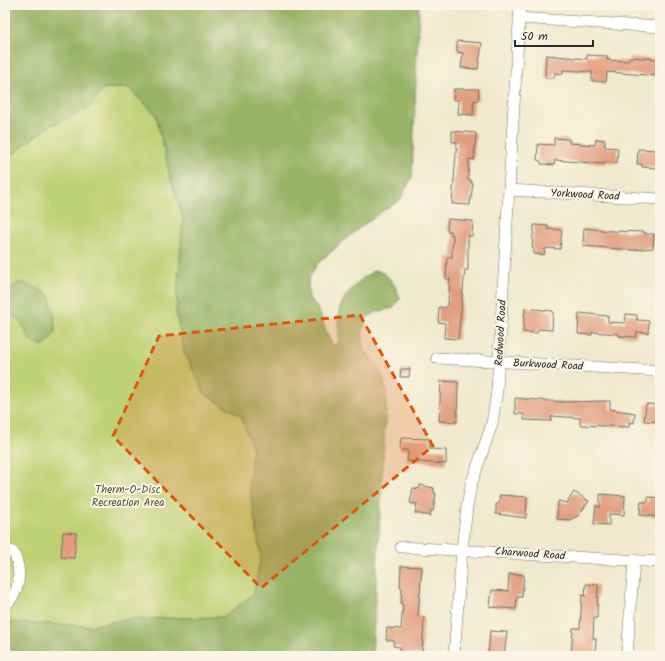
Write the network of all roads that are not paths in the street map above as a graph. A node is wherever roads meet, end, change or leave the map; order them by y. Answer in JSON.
{"nodes":[{"id":1,"x":520,"y":5,"type":"edge"},
{"id":2,"x":519,"y":18,"type":"junction"},
{"id":3,"x":660,"y":27,"type":"edge"},
{"id":4,"x":509,"y":190,"type":"junction"},
{"id":5,"x":660,"y":199,"type":"edge"},
{"id":6,"x":437,"y":358,"type":"dead end"},
{"id":7,"x":499,"y":362,"type":"junction"},
{"id":8,"x":660,"y":371,"type":"edge"},
{"id":9,"x":401,"y":547,"type":"dead end"},
{"id":10,"x":5,"y":549,"type":"edge"},
{"id":11,"x":462,"y":549,"type":"junction"},
{"id":12,"x":634,"y":561,"type":"junction"},
{"id":13,"x":660,"y":562,"type":"edge"},
{"id":14,"x":5,"y":606,"type":"edge"},
{"id":15,"x":454,"y":656,"type":"edge"},
{"id":16,"x":627,"y":656,"type":"edge"}],
"edges":[{"from":1,"to":2,"type":"street","name":"Redwood Road"},
{"from":2,"to":3,"type":"street"},
{"from":2,"to":4,"type":"street","name":"Redwood Road"},
{"from":4,"to":5,"type":"street","name":"Yorkwood Road"},
{"from":4,"to":7,"type":"street","name":"Redwood Road"},
{"from":6,"to":7,"type":"street","name":"Burkwood Road"},
{"from":7,"to":8,"type":"street","name":"Burkwood Road"},
{"from":7,"to":11,"type":"street","name":"Redwood Road"},
{"from":9,"to":11,"type":"street","name":"Charwood Road"},
{"from":10,"to":14,"type":"street"},
{"from":11,"to":12,"type":"street","name":"Charwood Road"},
{"from":11,"to":15,"type":"street","name":"Redwood Road"},
{"from":12,"to":13,"type":"street","name":"Charwood Road"},
{"from":12,"to":16,"type":"street"}]}
